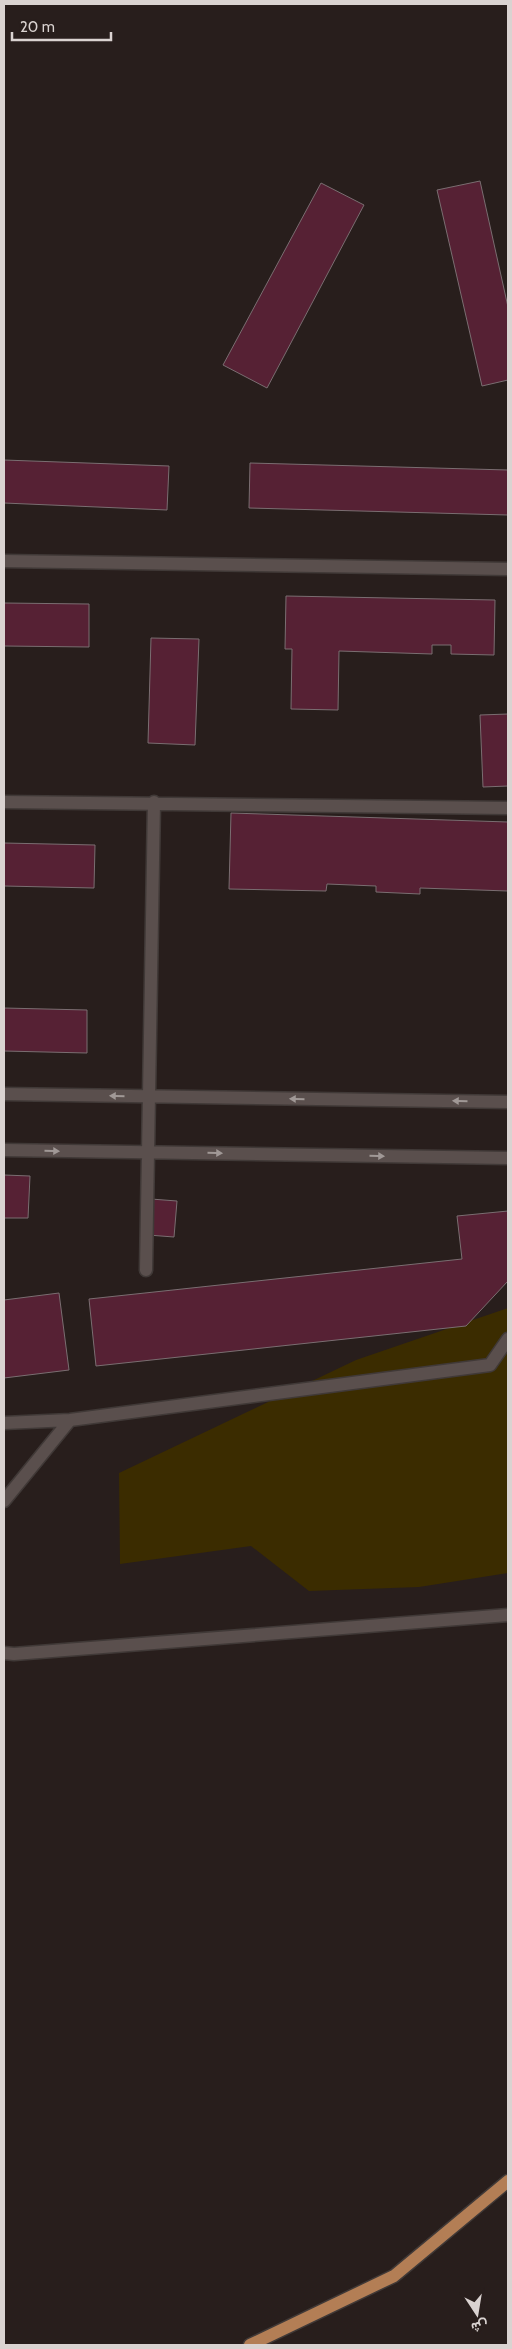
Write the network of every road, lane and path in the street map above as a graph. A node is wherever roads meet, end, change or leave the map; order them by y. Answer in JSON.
{"nodes":[{"id":1,"x":4,"y":561,"type":"edge"},
{"id":2,"x":508,"y":569,"type":"edge"},
{"id":3,"x":4,"y":802,"type":"edge"},
{"id":4,"x":154,"y":802,"type":"junction"},
{"id":5,"x":508,"y":808,"type":"edge"},
{"id":6,"x":4,"y":1094,"type":"edge"},
{"id":7,"x":148,"y":1096,"type":"junction"},
{"id":8,"x":508,"y":1102,"type":"edge"},
{"id":9,"x":4,"y":1150,"type":"edge"},
{"id":10,"x":148,"y":1152,"type":"junction"},
{"id":11,"x":508,"y":1158,"type":"edge"},
{"id":12,"x":146,"y":1270,"type":"dead end"},
{"id":13,"x":508,"y":1339,"type":"edge"},
{"id":14,"x":70,"y":1420,"type":"junction"},
{"id":15,"x":4,"y":1423,"type":"edge"},
{"id":16,"x":4,"y":1501,"type":"edge"},
{"id":17,"x":508,"y":1615,"type":"edge"},
{"id":18,"x":4,"y":1654,"type":"edge"},
{"id":19,"x":508,"y":2181,"type":"edge"},
{"id":20,"x":250,"y":2345,"type":"edge"}],
"edges":[{"from":1,"to":2,"type":"street"},
{"from":3,"to":4,"type":"street"},
{"from":4,"to":5,"type":"street"},
{"from":4,"to":7,"type":"street"},
{"from":7,"to":6,"type":"street","one_way":true},
{"from":8,"to":7,"type":"street","one_way":true},
{"from":7,"to":10,"type":"street"},
{"from":9,"to":10,"type":"street","one_way":true},
{"from":10,"to":11,"type":"street","one_way":true},
{"from":10,"to":12,"type":"street"},
{"from":13,"to":14,"type":"street"},
{"from":14,"to":15,"type":"street"},
{"from":14,"to":16,"type":"street"},
{"from":17,"to":18,"type":"street"},
{"from":19,"to":20,"type":"main road"}]}
